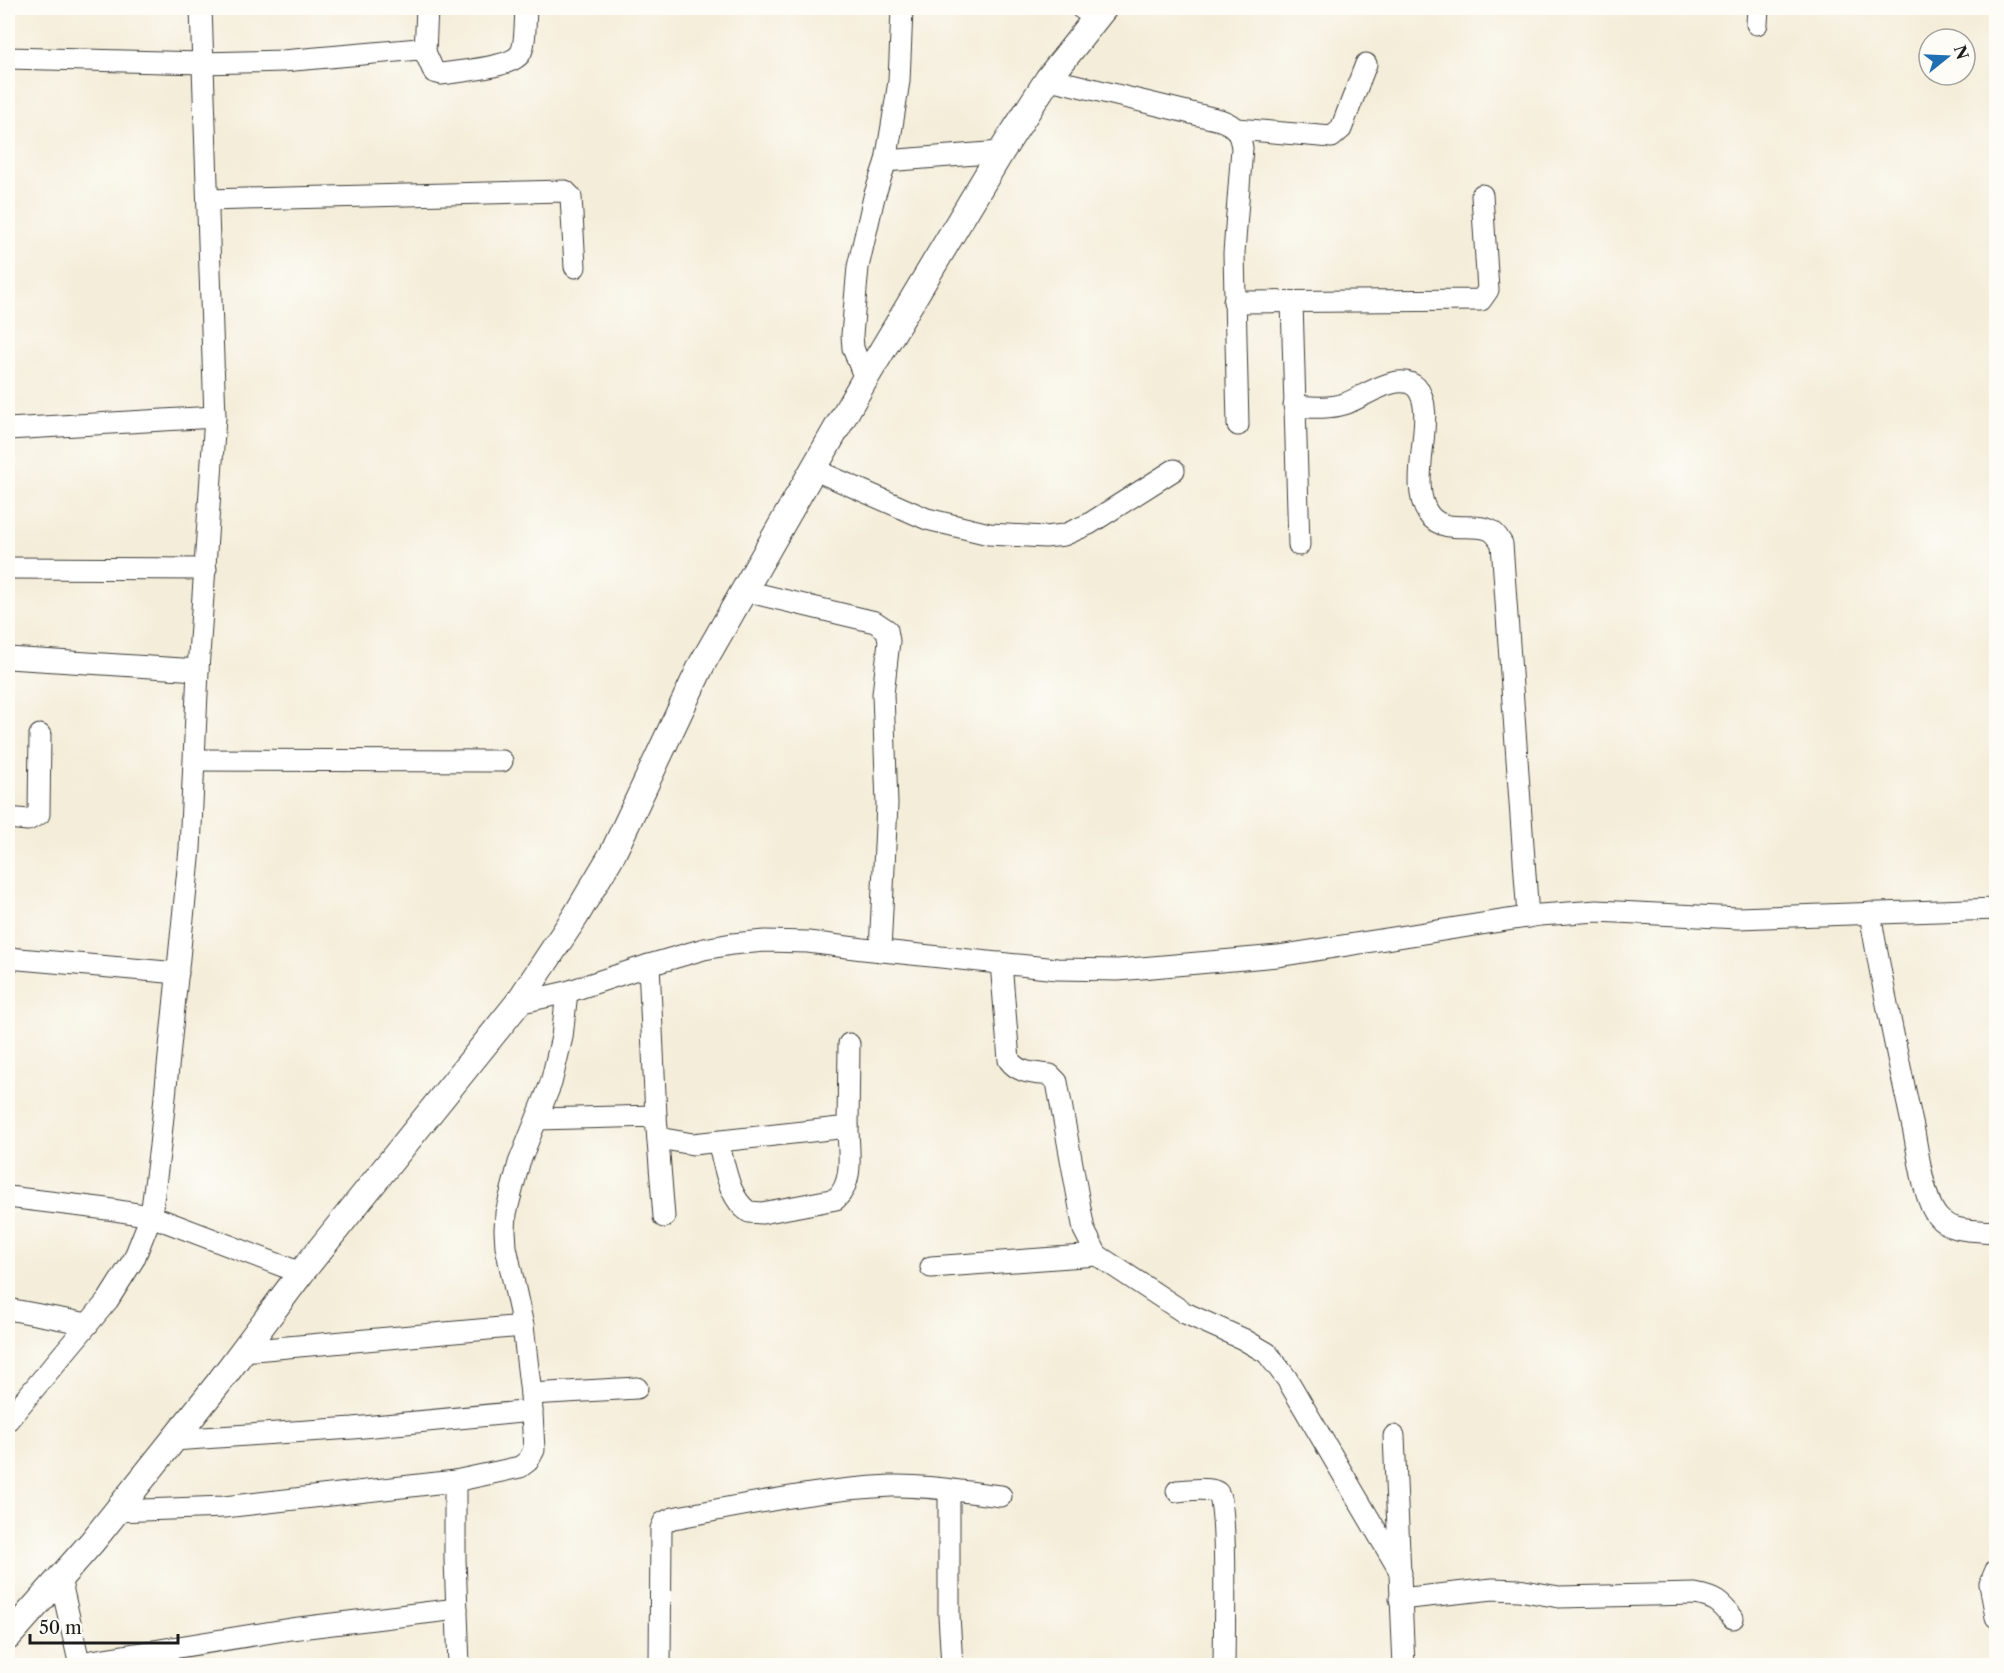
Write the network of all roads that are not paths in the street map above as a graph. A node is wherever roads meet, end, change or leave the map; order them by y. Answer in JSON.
{"nodes":[{"id":1,"x":201,"y":8,"type":"edge"},
{"id":2,"x":427,"y":8,"type":"edge"},
{"id":3,"x":526,"y":8,"type":"edge"},
{"id":4,"x":902,"y":10,"type":"dead end"},
{"id":5,"x":1094,"y":11,"type":"edge"},
{"id":6,"x":425,"y":52,"type":"junction"},
{"id":7,"x":8,"y":58,"type":"edge"},
{"id":8,"x":202,"y":63,"type":"junction"},
{"id":9,"x":1366,"y":64,"type":"dead end"},
{"id":10,"x":1050,"y":79,"type":"junction"},
{"id":11,"x":1237,"y":129,"type":"junction"},
{"id":12,"x":1001,"y":152,"type":"junction"},
{"id":13,"x":886,"y":161,"type":"junction"},
{"id":14,"x":1482,"y":195,"type":"dead end"},
{"id":15,"x":208,"y":200,"type":"junction"},
{"id":16,"x":575,"y":267,"type":"dead end"},
{"id":17,"x":1234,"y":302,"type":"junction"},
{"id":18,"x":1292,"y":302,"type":"junction"},
{"id":19,"x":865,"y":379,"type":"junction"},
{"id":20,"x":1294,"y":406,"type":"junction"},
{"id":21,"x":215,"y":417,"type":"junction"},
{"id":22,"x":1238,"y":425,"type":"dead end"},
{"id":23,"x":8,"y":429,"type":"edge"},
{"id":24,"x":815,"y":470,"type":"junction"},
{"id":25,"x":1173,"y":470,"type":"dead end"},
{"id":26,"x":1299,"y":545,"type":"dead end"},
{"id":27,"x":8,"y":568,"type":"edge"},
{"id":28,"x":206,"y":569,"type":"junction"},
{"id":29,"x":745,"y":591,"type":"junction"},
{"id":30,"x":8,"y":658,"type":"edge"},
{"id":31,"x":198,"y":670,"type":"junction"},
{"id":32,"x":40,"y":735,"type":"dead end"},
{"id":33,"x":195,"y":760,"type":"junction"},
{"id":34,"x":502,"y":761,"type":"dead end"},
{"id":35,"x":8,"y":818,"type":"edge"},
{"id":36,"x":1996,"y":909,"type":"edge"},
{"id":37,"x":1870,"y":913,"type":"junction"},
{"id":38,"x":1528,"y":917,"type":"junction"},
{"id":39,"x":880,"y":951,"type":"junction"},
{"id":40,"x":8,"y":958,"type":"edge"},
{"id":41,"x":1001,"y":963,"type":"junction"},
{"id":42,"x":649,"y":965,"type":"junction"},
{"id":43,"x":178,"y":974,"type":"junction"},
{"id":44,"x":567,"y":992,"type":"junction"},
{"id":45,"x":518,"y":1003,"type":"junction"},
{"id":46,"x":849,"y":1044,"type":"dead end"},
{"id":47,"x":656,"y":1116,"type":"junction"},
{"id":48,"x":537,"y":1119,"type":"junction"},
{"id":49,"x":848,"y":1127,"type":"junction"},
{"id":50,"x":658,"y":1138,"type":"junction"},
{"id":51,"x":718,"y":1142,"type":"junction"},
{"id":52,"x":8,"y":1197,"type":"edge"},
{"id":53,"x":151,"y":1216,"type":"junction"},
{"id":54,"x":664,"y":1217,"type":"dead end"},
{"id":55,"x":1996,"y":1232,"type":"edge"},
{"id":56,"x":1097,"y":1255,"type":"junction"},
{"id":57,"x":931,"y":1267,"type":"dead end"},
{"id":58,"x":301,"y":1273,"type":"junction"},
{"id":59,"x":8,"y":1309,"type":"edge"},
{"id":60,"x":88,"y":1324,"type":"junction"},
{"id":61,"x":523,"y":1326,"type":"junction"},
{"id":62,"x":243,"y":1351,"type":"junction"},
{"id":63,"x":637,"y":1388,"type":"dead end"},
{"id":64,"x":532,"y":1402,"type":"junction"},
{"id":65,"x":8,"y":1420,"type":"edge"},
{"id":66,"x":1394,"y":1436,"type":"dead end"},
{"id":67,"x":173,"y":1440,"type":"junction"},
{"id":68,"x":455,"y":1481,"type":"junction"},
{"id":69,"x":949,"y":1491,"type":"junction"},
{"id":70,"x":1177,"y":1491,"type":"dead end"},
{"id":71,"x":1001,"y":1496,"type":"dead end"},
{"id":72,"x":116,"y":1511,"type":"junction"},
{"id":73,"x":1996,"y":1570,"type":"edge"},
{"id":74,"x":1401,"y":1573,"type":"junction"},
{"id":75,"x":60,"y":1578,"type":"junction"},
{"id":76,"x":1400,"y":1599,"type":"junction"},
{"id":77,"x":458,"y":1609,"type":"junction"},
{"id":78,"x":1996,"y":1617,"type":"edge"},
{"id":79,"x":1733,"y":1618,"type":"dead end"},
{"id":80,"x":8,"y":1637,"type":"edge"},
{"id":81,"x":79,"y":1664,"type":"edge"},
{"id":82,"x":459,"y":1665,"type":"edge"},
{"id":83,"x":660,"y":1665,"type":"edge"},
{"id":84,"x":952,"y":1665,"type":"edge"},
{"id":85,"x":1224,"y":1665,"type":"edge"},
{"id":86,"x":1404,"y":1665,"type":"edge"}],
"edges":[{"from":1,"to":8,"type":"street"},
{"from":2,"to":6,"type":"street"},
{"from":3,"to":6,"type":"street"},
{"from":4,"to":13,"type":"street"},
{"from":5,"to":10,"type":"street"},
{"from":6,"to":8,"type":"street"},
{"from":7,"to":8,"type":"street"},
{"from":8,"to":15,"type":"street"},
{"from":9,"to":11,"type":"street"},
{"from":10,"to":11,"type":"street"},
{"from":10,"to":12,"type":"street"},
{"from":11,"to":17,"type":"street"},
{"from":12,"to":13,"type":"street"},
{"from":12,"to":19,"type":"street"},
{"from":13,"to":19,"type":"street"},
{"from":14,"to":18,"type":"street"},
{"from":15,"to":16,"type":"street"},
{"from":15,"to":21,"type":"street"},
{"from":17,"to":18,"type":"street"},
{"from":17,"to":22,"type":"street"},
{"from":18,"to":20,"type":"street"},
{"from":19,"to":24,"type":"street"},
{"from":20,"to":26,"type":"street"},
{"from":20,"to":38,"type":"street"},
{"from":21,"to":23,"type":"street"},
{"from":21,"to":28,"type":"street"},
{"from":24,"to":25,"type":"street"},
{"from":24,"to":29,"type":"street"},
{"from":27,"to":28,"type":"street"},
{"from":28,"to":31,"type":"street"},
{"from":29,"to":39,"type":"street"},
{"from":29,"to":45,"type":"street"},
{"from":30,"to":31,"type":"street"},
{"from":31,"to":33,"type":"street"},
{"from":32,"to":35,"type":"street"},
{"from":33,"to":34,"type":"street"},
{"from":33,"to":43,"type":"street"},
{"from":36,"to":37,"type":"street"},
{"from":37,"to":38,"type":"street"},
{"from":37,"to":55,"type":"street"},
{"from":38,"to":41,"type":"street"},
{"from":39,"to":41,"type":"street"},
{"from":39,"to":42,"type":"street"},
{"from":40,"to":43,"type":"street"},
{"from":41,"to":56,"type":"street"},
{"from":42,"to":44,"type":"street"},
{"from":42,"to":47,"type":"street"},
{"from":43,"to":53,"type":"street"},
{"from":44,"to":45,"type":"street"},
{"from":44,"to":48,"type":"street"},
{"from":45,"to":58,"type":"street"},
{"from":46,"to":49,"type":"street"},
{"from":47,"to":48,"type":"street"},
{"from":47,"to":50,"type":"street"},
{"from":48,"to":61,"type":"street"},
{"from":49,"to":51,"type":"street"},
{"from":49,"to":51,"type":"street"},
{"from":50,"to":51,"type":"street"},
{"from":50,"to":54,"type":"street"},
{"from":52,"to":53,"type":"street"},
{"from":53,"to":58,"type":"street"},
{"from":53,"to":60,"type":"street"},
{"from":56,"to":57,"type":"street"},
{"from":56,"to":74,"type":"street"},
{"from":58,"to":62,"type":"street"},
{"from":59,"to":60,"type":"street"},
{"from":60,"to":65,"type":"street"},
{"from":61,"to":62,"type":"street"},
{"from":61,"to":64,"type":"street"},
{"from":62,"to":67,"type":"street"},
{"from":63,"to":64,"type":"street"},
{"from":64,"to":67,"type":"street"},
{"from":64,"to":68,"type":"street"},
{"from":66,"to":74,"type":"street"},
{"from":67,"to":72,"type":"street"},
{"from":68,"to":72,"type":"street"},
{"from":68,"to":77,"type":"street"},
{"from":69,"to":71,"type":"street"},
{"from":69,"to":83,"type":"street"},
{"from":69,"to":84,"type":"street"},
{"from":70,"to":85,"type":"street"},
{"from":72,"to":75,"type":"street"},
{"from":73,"to":78,"type":"street"},
{"from":74,"to":76,"type":"street"},
{"from":75,"to":80,"type":"street"},
{"from":75,"to":81,"type":"street"},
{"from":76,"to":79,"type":"street"},
{"from":76,"to":86,"type":"street"},
{"from":77,"to":81,"type":"street"},
{"from":77,"to":82,"type":"street"}]}
